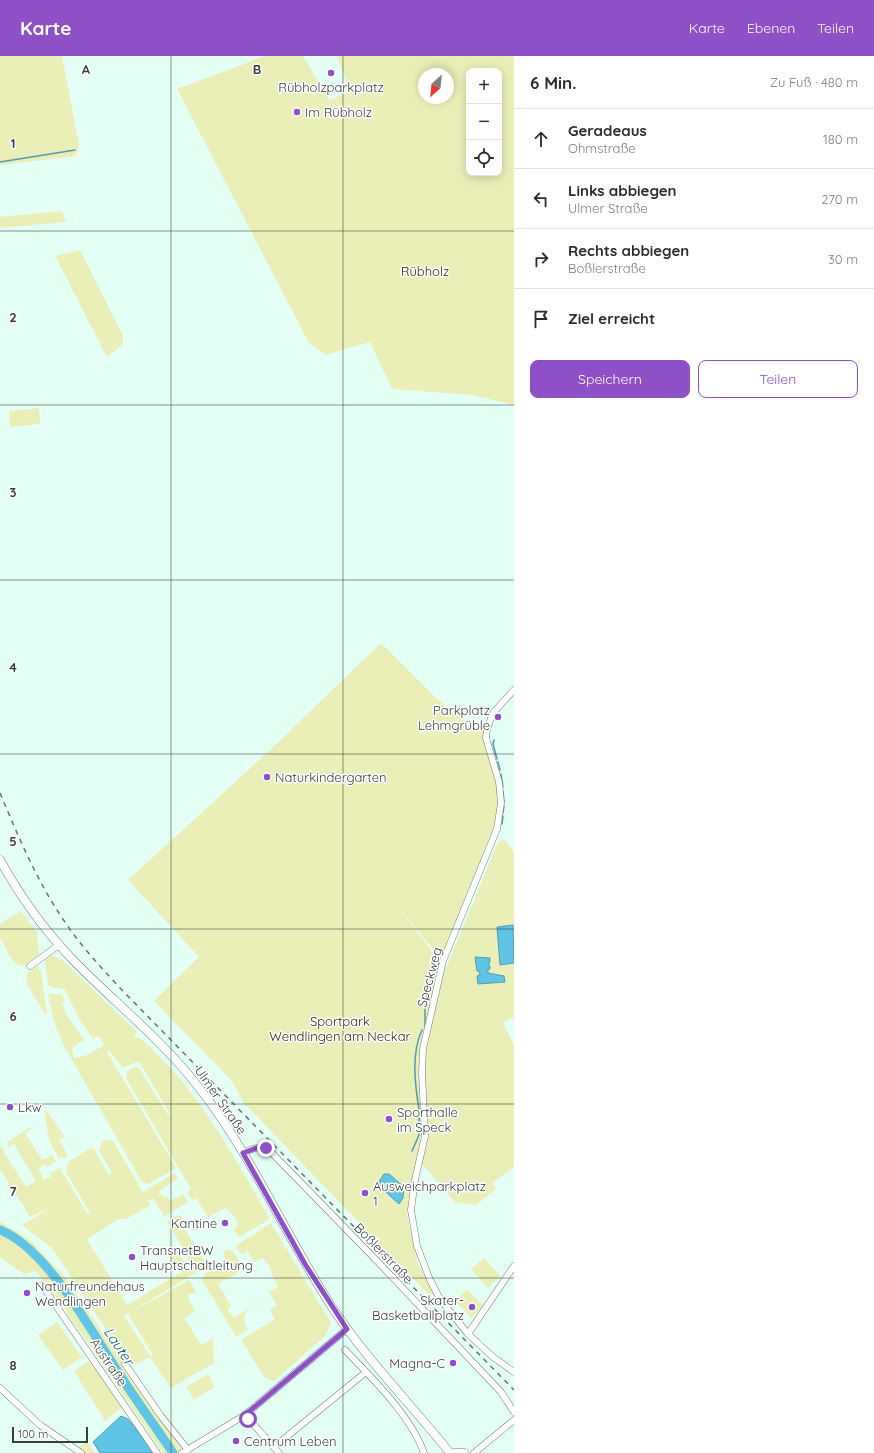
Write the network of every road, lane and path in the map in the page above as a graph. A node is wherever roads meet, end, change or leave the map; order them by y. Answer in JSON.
{"nodes":[{"id":1,"x":514,"y":690,"type":"edge"},
{"id":2,"x":0,"y":860,"type":"edge"},
{"id":3,"x":59,"y":945,"type":"junction"},
{"id":4,"x":30,"y":966,"type":"dead end"},
{"id":5,"x":243,"y":1153,"type":"junction"},
{"id":6,"x":514,"y":1266,"type":"edge"},
{"id":7,"x":42,"y":1285,"type":"dead end"},
{"id":8,"x":347,"y":1329,"type":"junction"},
{"id":9,"x":468,"y":1334,"type":"junction"},
{"id":10,"x":345,"y":1350,"type":"dead end"},
{"id":11,"x":125,"y":1364,"type":"dead end"},
{"id":12,"x":366,"y":1372,"type":"junction"},
{"id":13,"x":514,"y":1372,"type":"edge"},
{"id":14,"x":0,"y":1388,"type":"edge"},
{"id":15,"x":514,"y":1412,"type":"edge"},
{"id":16,"x":245,"y":1415,"type":"junction"},
{"id":17,"x":514,"y":1420,"type":"edge"},
{"id":18,"x":274,"y":1447,"type":"junction"},
{"id":19,"x":184,"y":1452,"type":"edge"},
{"id":20,"x":81,"y":1453,"type":"edge"},
{"id":21,"x":157,"y":1453,"type":"edge"},
{"id":22,"x":279,"y":1453,"type":"edge"},
{"id":23,"x":424,"y":1453,"type":"edge"},
{"id":24,"x":450,"y":1453,"type":"edge"},
{"id":25,"x":454,"y":1453,"type":"edge"},
{"id":26,"x":464,"y":1453,"type":"edge"},
{"id":27,"x":474,"y":1453,"type":"edge"}],
"edges":[{"from":1,"to":9,"type":"street","name":"Speckweg"},
{"from":2,"to":3,"type":"main road","name":"Ulmer Straße"},
{"from":3,"to":4,"type":"street"},
{"from":3,"to":5,"type":"main road","name":"Ulmer Straße"},
{"from":5,"to":8,"type":"main road","name":"Ulmer Straße"},
{"from":5,"to":15,"type":"street","name":"Boßlerstraße"},
{"from":6,"to":9,"type":"street"},
{"from":7,"to":21,"type":"street","name":"Austraße"},
{"from":8,"to":16,"type":"street"},
{"from":8,"to":24,"type":"main road","name":"Ulmer Straße"},
{"from":9,"to":13,"type":"street","name":"Speckweg"},
{"from":10,"to":12,"type":"street"},
{"from":11,"to":19,"type":"street"},
{"from":12,"to":18,"type":"street"},
{"from":12,"to":23,"type":"street"},
{"from":14,"to":20,"type":"street"},
{"from":16,"to":18,"type":"street"},
{"from":16,"to":19,"type":"street"},
{"from":17,"to":27,"type":"street"},
{"from":18,"to":22,"type":"street"},
{"from":25,"to":26,"type":"main road"}]}
